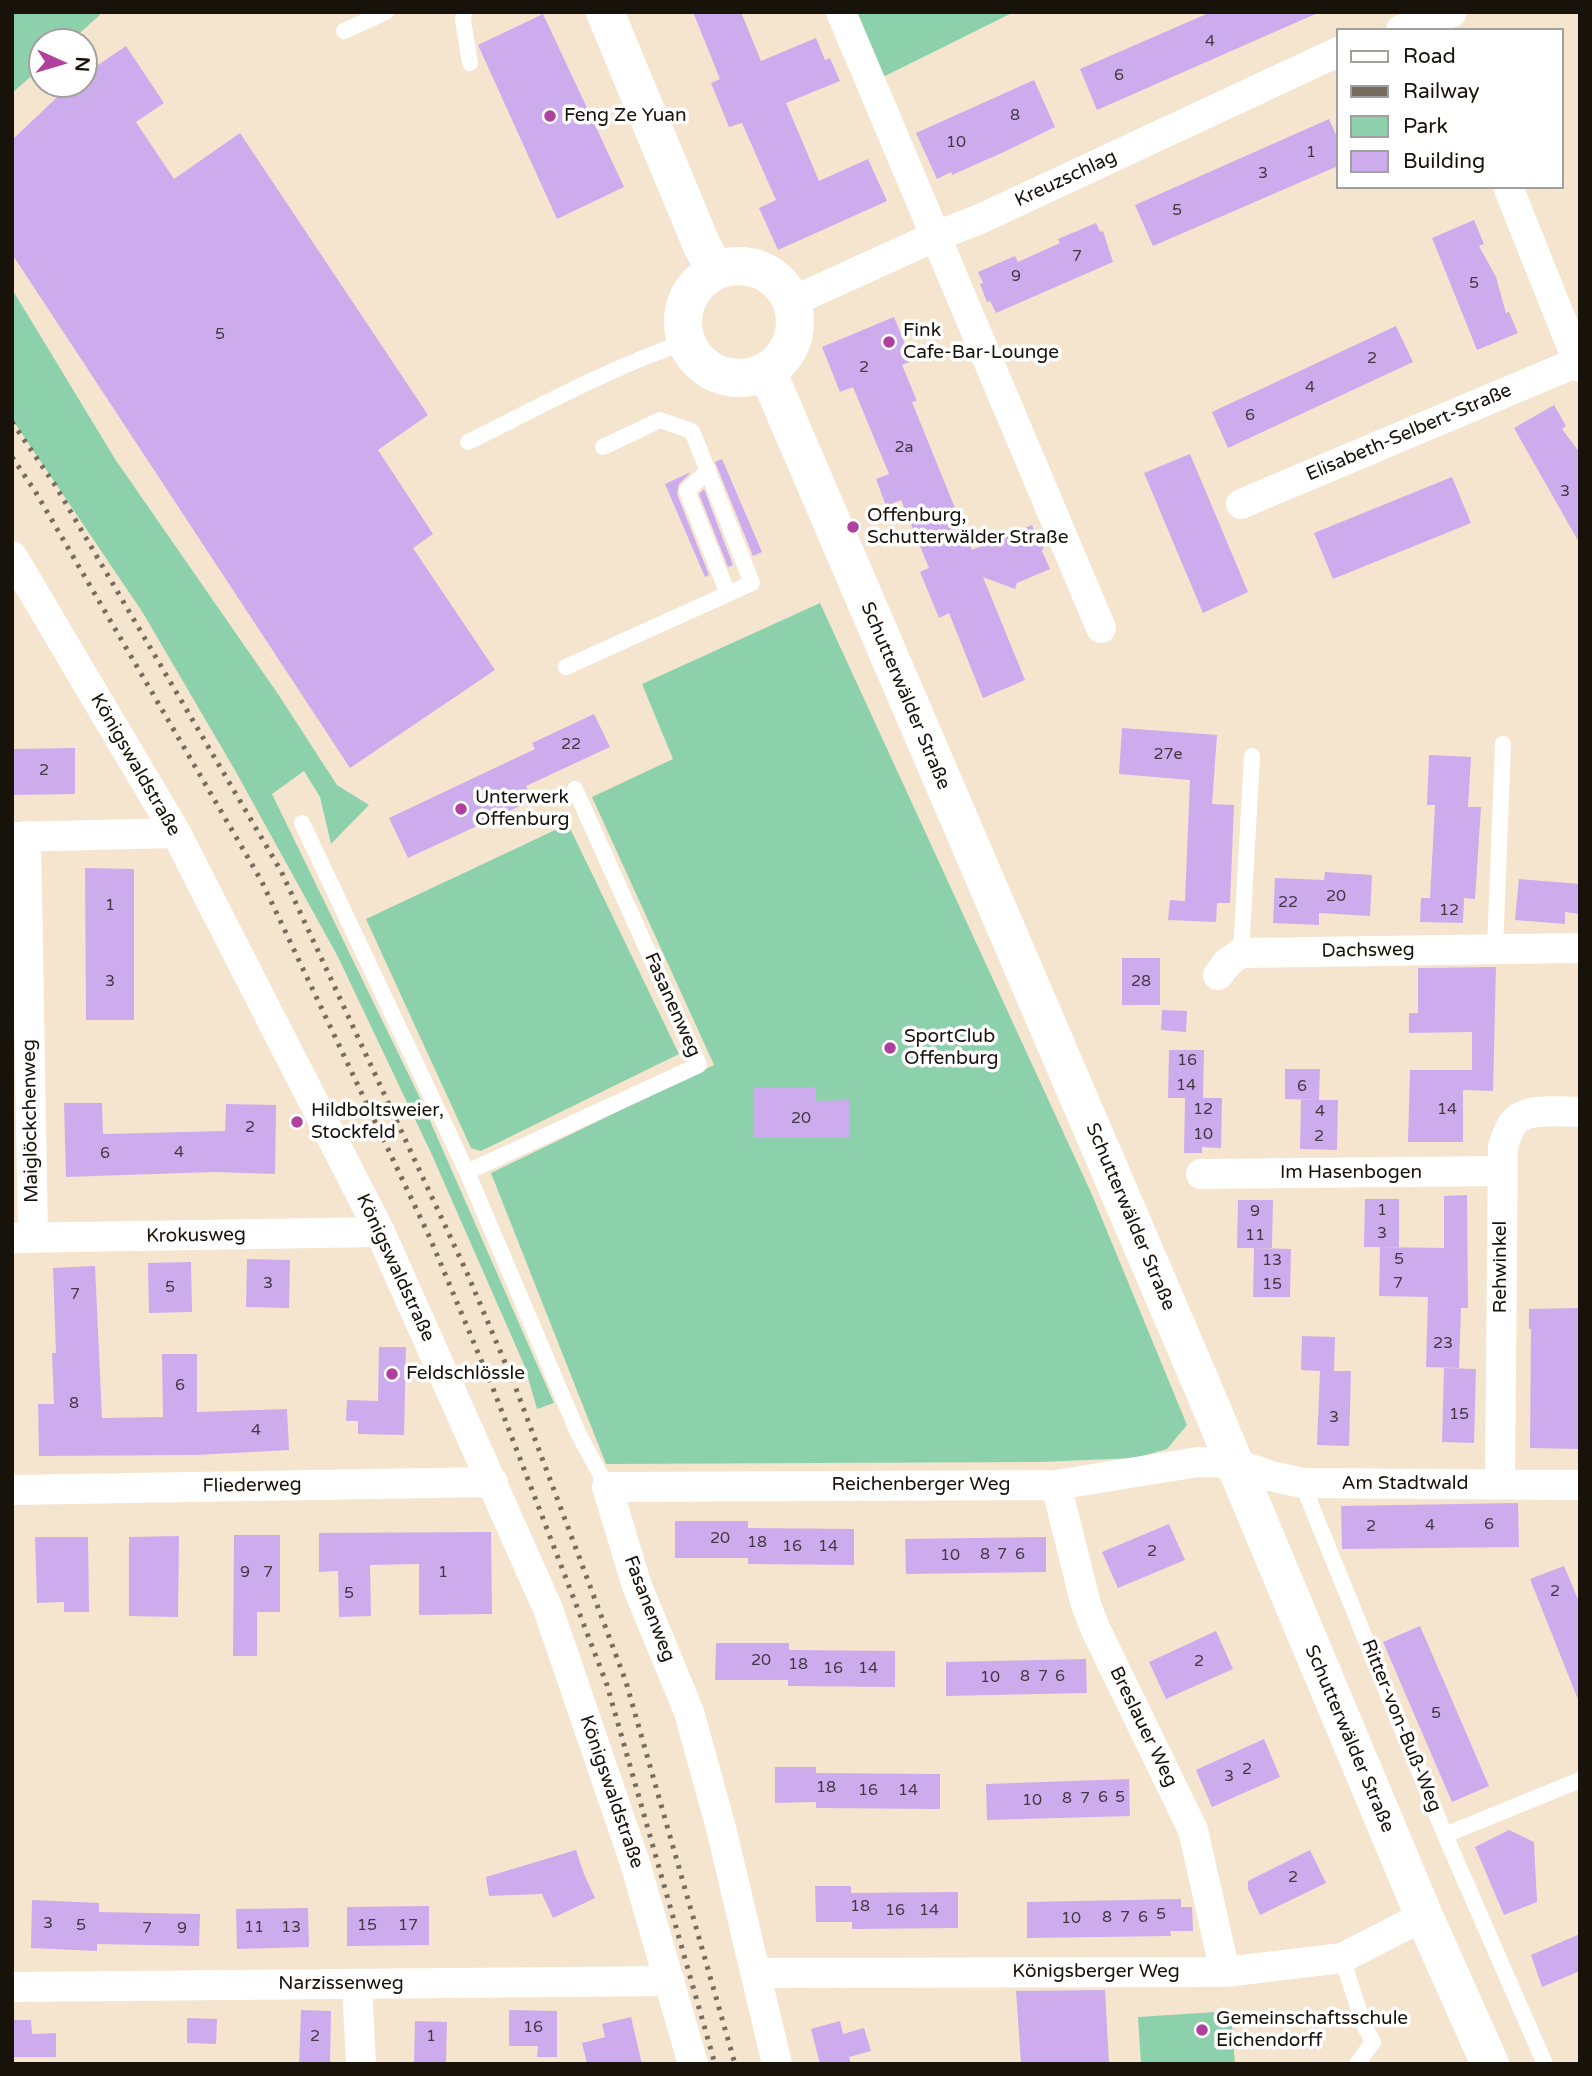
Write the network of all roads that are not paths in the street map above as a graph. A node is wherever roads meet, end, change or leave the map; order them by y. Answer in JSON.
{"nodes":[{"id":1,"x":386,"y":12,"type":"edge"},
{"id":2,"x":464,"y":12,"type":"edge"},
{"id":3,"x":605,"y":12,"type":"edge"},
{"id":4,"x":841,"y":12,"type":"edge"},
{"id":5,"x":1453,"y":12,"type":"edge"},
{"id":6,"x":1407,"y":28,"type":"edge"},
{"id":7,"x":344,"y":31,"type":"dead end"},
{"id":8,"x":1336,"y":53,"type":"edge"},
{"id":9,"x":470,"y":63,"type":"dead end"},
{"id":10,"x":1509,"y":189,"type":"edge"},
{"id":11,"x":934,"y":237,"type":"junction"},
{"id":12,"x":716,"y":271,"type":"junction"},
{"id":13,"x":791,"y":302,"type":"junction"},
{"id":14,"x":687,"y":342,"type":"junction"},
{"id":15,"x":1579,"y":363,"type":"edge"},
{"id":16,"x":767,"y":371,"type":"junction"},
{"id":17,"x":468,"y":442,"type":"dead end"},
{"id":18,"x":603,"y":447,"type":"dead end"},
{"id":19,"x":708,"y":470,"type":"junction"},
{"id":20,"x":1241,"y":504,"type":"dead end"},
{"id":21,"x":12,"y":556,"type":"edge"},
{"id":22,"x":728,"y":594,"type":"junction"},
{"id":23,"x":1101,"y":628,"type":"dead end"},
{"id":24,"x":566,"y":667,"type":"dead end"},
{"id":25,"x":1503,"y":744,"type":"dead end"},
{"id":26,"x":1252,"y":756,"type":"dead end"},
{"id":27,"x":575,"y":789,"type":"dead end"},
{"id":28,"x":302,"y":822,"type":"dead end"},
{"id":29,"x":176,"y":833,"type":"junction"},
{"id":30,"x":19,"y":836,"type":"edge"},
{"id":31,"x":1495,"y":948,"type":"junction"},
{"id":32,"x":1580,"y":948,"type":"edge"},
{"id":33,"x":1241,"y":953,"type":"junction"},
{"id":34,"x":1218,"y":975,"type":"dead end"},
{"id":35,"x":1580,"y":1112,"type":"edge"},
{"id":36,"x":467,"y":1171,"type":"junction"},
{"id":37,"x":1502,"y":1171,"type":"junction"},
{"id":38,"x":1201,"y":1174,"type":"dead end"},
{"id":39,"x":380,"y":1232,"type":"junction"},
{"id":40,"x":23,"y":1238,"type":"edge"},
{"id":41,"x":1233,"y":1463,"type":"junction"},
{"id":42,"x":493,"y":1482,"type":"junction"},
{"id":43,"x":1302,"y":1483,"type":"junction"},
{"id":44,"x":1500,"y":1484,"type":"junction"},
{"id":45,"x":1056,"y":1485,"type":"junction"},
{"id":46,"x":607,"y":1487,"type":"junction"},
{"id":47,"x":12,"y":1490,"type":"edge"},
{"id":48,"x":1577,"y":1494,"type":"edge"},
{"id":49,"x":1580,"y":1780,"type":"edge"},
{"id":50,"x":1445,"y":1835,"type":"junction"},
{"id":51,"x":1424,"y":1916,"type":"junction"},
{"id":52,"x":1342,"y":1958,"type":"junction"},
{"id":53,"x":1225,"y":1972,"type":"junction"},
{"id":54,"x":756,"y":1973,"type":"junction"},
{"id":55,"x":670,"y":1981,"type":"junction"},
{"id":56,"x":357,"y":1984,"type":"junction"},
{"id":57,"x":12,"y":1987,"type":"edge"},
{"id":58,"x":361,"y":2064,"type":"edge"},
{"id":59,"x":693,"y":2064,"type":"edge"},
{"id":60,"x":777,"y":2064,"type":"edge"},
{"id":61,"x":1357,"y":2064,"type":"edge"},
{"id":62,"x":1490,"y":2064,"type":"edge"},
{"id":63,"x":1545,"y":2064,"type":"edge"}],
"edges":[{"from":1,"to":7,"type":"lane"},
{"from":2,"to":9,"type":"lane"},
{"from":3,"to":12,"type":"main road"},
{"from":4,"to":11,"type":"street"},
{"from":5,"to":6,"type":"street"},
{"from":8,"to":11,"type":"street","name":"Kreuzschlag"},
{"from":10,"to":15,"type":"street"},
{"from":11,"to":13,"type":"street","name":"Kreuzschlag"},
{"from":11,"to":23,"type":"street"},
{"from":12,"to":13,"type":"main road"},
{"from":12,"to":14,"type":"main road"},
{"from":13,"to":16,"type":"main road"},
{"from":14,"to":16,"type":"main road"},
{"from":14,"to":17,"type":"lane"},
{"from":15,"to":20,"type":"street","name":"Elisabeth-Selbert-Straße"},
{"from":16,"to":41,"type":"main road","name":"Schutterwälder Straße"},
{"from":18,"to":19,"type":"lane"},
{"from":19,"to":22,"type":"lane"},
{"from":19,"to":22,"type":"lane"},
{"from":21,"to":29,"type":"street","name":"Königswaldstraße"},
{"from":22,"to":24,"type":"lane"},
{"from":25,"to":31,"type":"lane"},
{"from":26,"to":33,"type":"lane"},
{"from":27,"to":36,"type":"lane","name":"Fasanenweg"},
{"from":28,"to":36,"type":"lane","name":"Fasanenweg"},
{"from":29,"to":30,"type":"street"},
{"from":29,"to":39,"type":"street","name":"Königswaldstraße"},
{"from":30,"to":40,"type":"street","name":"Maiglöckchenweg"},
{"from":31,"to":32,"type":"street","name":"Dachsweg"},
{"from":31,"to":33,"type":"street","name":"Dachsweg"},
{"from":33,"to":34,"type":"street"},
{"from":35,"to":37,"type":"street","name":"Rehwinkel"},
{"from":36,"to":46,"type":"lane","name":"Fasanenweg"},
{"from":37,"to":38,"type":"street","name":"Im Hasenbogen"},
{"from":37,"to":44,"type":"street","name":"Rehwinkel"},
{"from":39,"to":40,"type":"street","name":"Krokusweg"},
{"from":39,"to":42,"type":"street","name":"Königswaldstraße"},
{"from":41,"to":43,"type":"street","name":"Am Stadtwald"},
{"from":41,"to":45,"type":"street","name":"Reichenberger Weg"},
{"from":41,"to":51,"type":"main road","name":"Schutterwälder Straße"},
{"from":42,"to":47,"type":"street","name":"Fliederweg"},
{"from":42,"to":55,"type":"street","name":"Königswaldstraße"},
{"from":43,"to":44,"type":"street","name":"Am Stadtwald"},
{"from":43,"to":50,"type":"lane","name":"Ritter-von-Buß-Weg"},
{"from":44,"to":48,"type":"street","name":"Am Stadtwald"},
{"from":45,"to":46,"type":"street","name":"Reichenberger Weg"},
{"from":45,"to":53,"type":"street","name":"Breslauer Weg"},
{"from":46,"to":54,"type":"street","name":"Fasanenweg"},
{"from":49,"to":50,"type":"lane","name":"Ritter-von-Buß-Weg"},
{"from":50,"to":63,"type":"lane"},
{"from":51,"to":52,"type":"street","name":"Königsberger Weg"},
{"from":51,"to":62,"type":"main road","name":"Schutterwälder Straße"},
{"from":52,"to":53,"type":"street","name":"Königsberger Weg"},
{"from":52,"to":61,"type":"lane"},
{"from":53,"to":54,"type":"street","name":"Königsberger Weg"},
{"from":54,"to":60,"type":"street","name":"Fasanenweg"},
{"from":55,"to":56,"type":"street","name":"Narzissenweg"},
{"from":55,"to":59,"type":"street","name":"Königswaldstraße"},
{"from":56,"to":57,"type":"street","name":"Narzissenweg"},
{"from":56,"to":58,"type":"street"}]}
